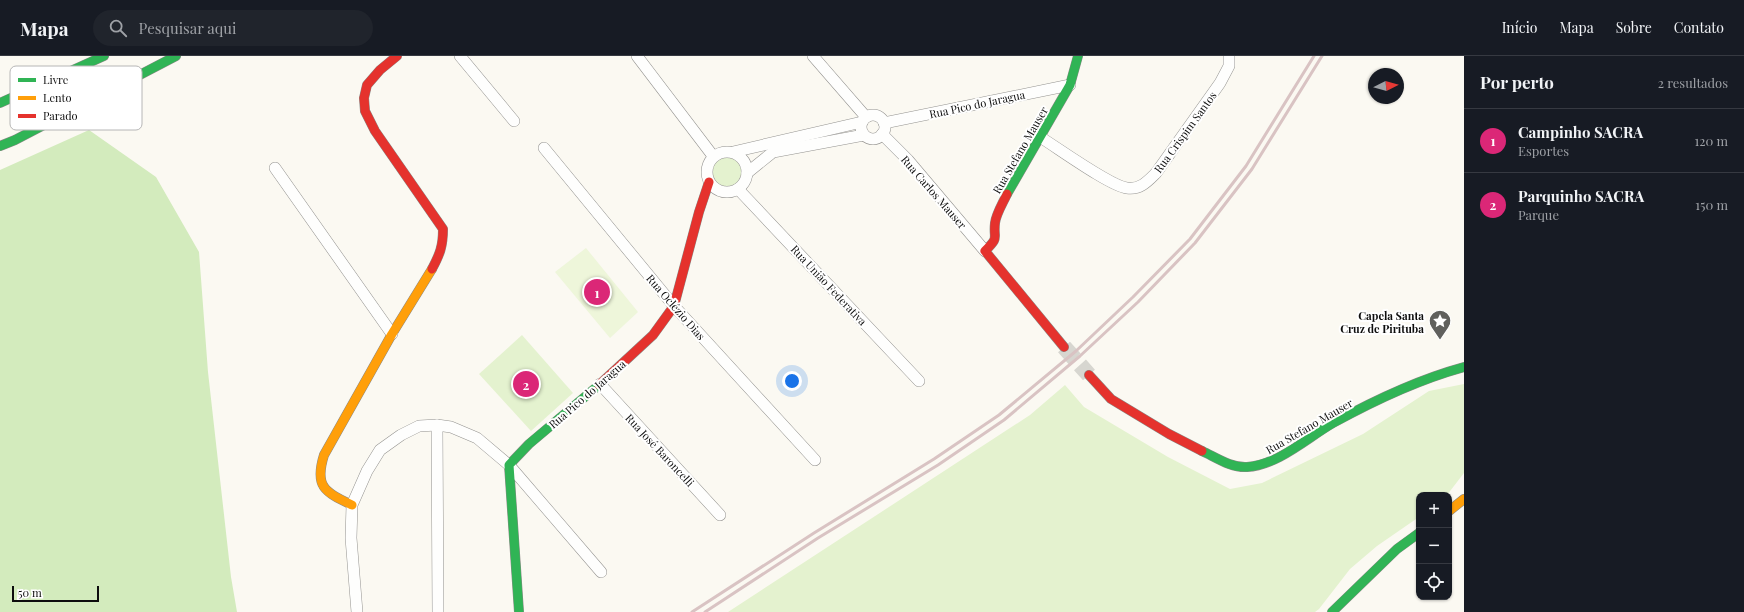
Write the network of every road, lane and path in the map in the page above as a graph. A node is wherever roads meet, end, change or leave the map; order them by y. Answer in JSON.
{"nodes":[{"id":1,"x":104,"y":56,"type":"edge"},
{"id":2,"x":176,"y":56,"type":"edge"},
{"id":3,"x":397,"y":56,"type":"edge"},
{"id":4,"x":460,"y":56,"type":"edge"},
{"id":5,"x":638,"y":56,"type":"edge"},
{"id":6,"x":813,"y":56,"type":"edge"},
{"id":7,"x":1078,"y":56,"type":"edge"},
{"id":8,"x":1229,"y":56,"type":"edge"},
{"id":9,"x":82,"y":66,"type":"edge"},
{"id":10,"x":142,"y":74,"type":"edge"},
{"id":11,"x":1070,"y":85,"type":"junction"},
{"id":12,"x":10,"y":98,"type":"edge"},
{"id":13,"x":0,"y":103,"type":"edge"},
{"id":14,"x":864,"y":120,"type":"junction"},
{"id":15,"x":514,"y":121,"type":"dead end"},
{"id":16,"x":883,"y":129,"type":"junction"},
{"id":17,"x":35,"y":130,"type":"edge"},
{"id":18,"x":864,"y":135,"type":"junction"},
{"id":19,"x":1040,"y":137,"type":"junction"},
{"id":20,"x":0,"y":146,"type":"edge"},
{"id":21,"x":544,"y":148,"type":"dead end"},
{"id":22,"x":732,"y":152,"type":"junction"},
{"id":23,"x":713,"y":156,"type":"junction"},
{"id":24,"x":275,"y":168,"type":"dead end"},
{"id":25,"x":747,"y":172,"type":"junction"},
{"id":26,"x":709,"y":182,"type":"junction"},
{"id":27,"x":738,"y":189,"type":"junction"},
{"id":28,"x":985,"y":251,"type":"junction"},
{"id":29,"x":674,"y":306,"type":"junction"},
{"id":30,"x":392,"y":334,"type":"junction"},
{"id":31,"x":1064,"y":347,"type":"tunnel mouth"},
{"id":32,"x":1464,"y":367,"type":"edge"},
{"id":33,"x":1089,"y":375,"type":"tunnel mouth"},
{"id":34,"x":919,"y":381,"type":"dead end"},
{"id":35,"x":600,"y":384,"type":"junction"},
{"id":36,"x":437,"y":425,"type":"junction"},
{"id":37,"x":814,"y":460,"type":"dead end"},
{"id":38,"x":509,"y":465,"type":"junction"},
{"id":39,"x":1464,"y":499,"type":"edge"},
{"id":40,"x":352,"y":505,"type":"junction"},
{"id":41,"x":1452,"y":509,"type":"edge"},
{"id":42,"x":720,"y":515,"type":"dead end"},
{"id":43,"x":1416,"y":535,"type":"edge"},
{"id":44,"x":601,"y":572,"type":"dead end"},
{"id":45,"x":357,"y":612,"type":"edge"},
{"id":46,"x":438,"y":612,"type":"edge"},
{"id":47,"x":519,"y":612,"type":"edge"},
{"id":48,"x":1332,"y":612,"type":"edge"}],
"edges":[{"from":1,"to":9,"type":"main road"},
{"from":2,"to":10,"type":"main road"},
{"from":3,"to":30,"type":"main road"},
{"from":4,"to":15,"type":"street"},
{"from":5,"to":23,"type":"street"},
{"from":6,"to":14,"type":"street"},
{"from":7,"to":11,"type":"main road","name":"Rua Stefano Mauser"},
{"from":8,"to":19,"type":"street","name":"Rua Crispim Santos"},
{"from":11,"to":16,"type":"street","name":"Rua Pico do Jaragua"},
{"from":11,"to":19,"type":"main road","name":"Rua Stefano Mauser"},
{"from":12,"to":13,"type":"main road"},
{"from":14,"to":16,"type":"street"},
{"from":14,"to":18,"type":"street"},
{"from":14,"to":22,"type":"street"},
{"from":16,"to":18,"type":"street"},
{"from":16,"to":28,"type":"street","name":"Rua Carlos Mauser"},
{"from":17,"to":20,"type":"main road"},
{"from":18,"to":25,"type":"street"},
{"from":19,"to":28,"type":"main road","name":"Rua Stefano Mauser"},
{"from":21,"to":29,"type":"street","name":"Rua Oclézio Dias"},
{"from":22,"to":23,"type":"street"},
{"from":22,"to":25,"type":"street"},
{"from":23,"to":26,"type":"street"},
{"from":24,"to":30,"type":"street"},
{"from":25,"to":27,"type":"street"},
{"from":26,"to":27,"type":"street"},
{"from":26,"to":29,"type":"main road","name":"Rua Pico do Jaragua"},
{"from":27,"to":34,"type":"street","name":"Rua União Federativa"},
{"from":28,"to":31,"type":"main road"},
{"from":29,"to":35,"type":"main road","name":"Rua Pico do Jaragua"},
{"from":29,"to":37,"type":"street","name":"Rua Oclézio Dias"},
{"from":30,"to":40,"type":"main road"},
{"from":32,"to":33,"type":"main road","name":"Rua Stefano Mauser"},
{"from":35,"to":38,"type":"main road","name":"Rua Pico do Jaragua"},
{"from":35,"to":42,"type":"street","name":"Rua José Baroncelli"},
{"from":36,"to":38,"type":"street"},
{"from":36,"to":40,"type":"street"},
{"from":36,"to":46,"type":"street"},
{"from":38,"to":44,"type":"street"},
{"from":38,"to":47,"type":"main road"},
{"from":39,"to":41,"type":"main road"},
{"from":40,"to":45,"type":"street"},
{"from":43,"to":48,"type":"main road"}]}
